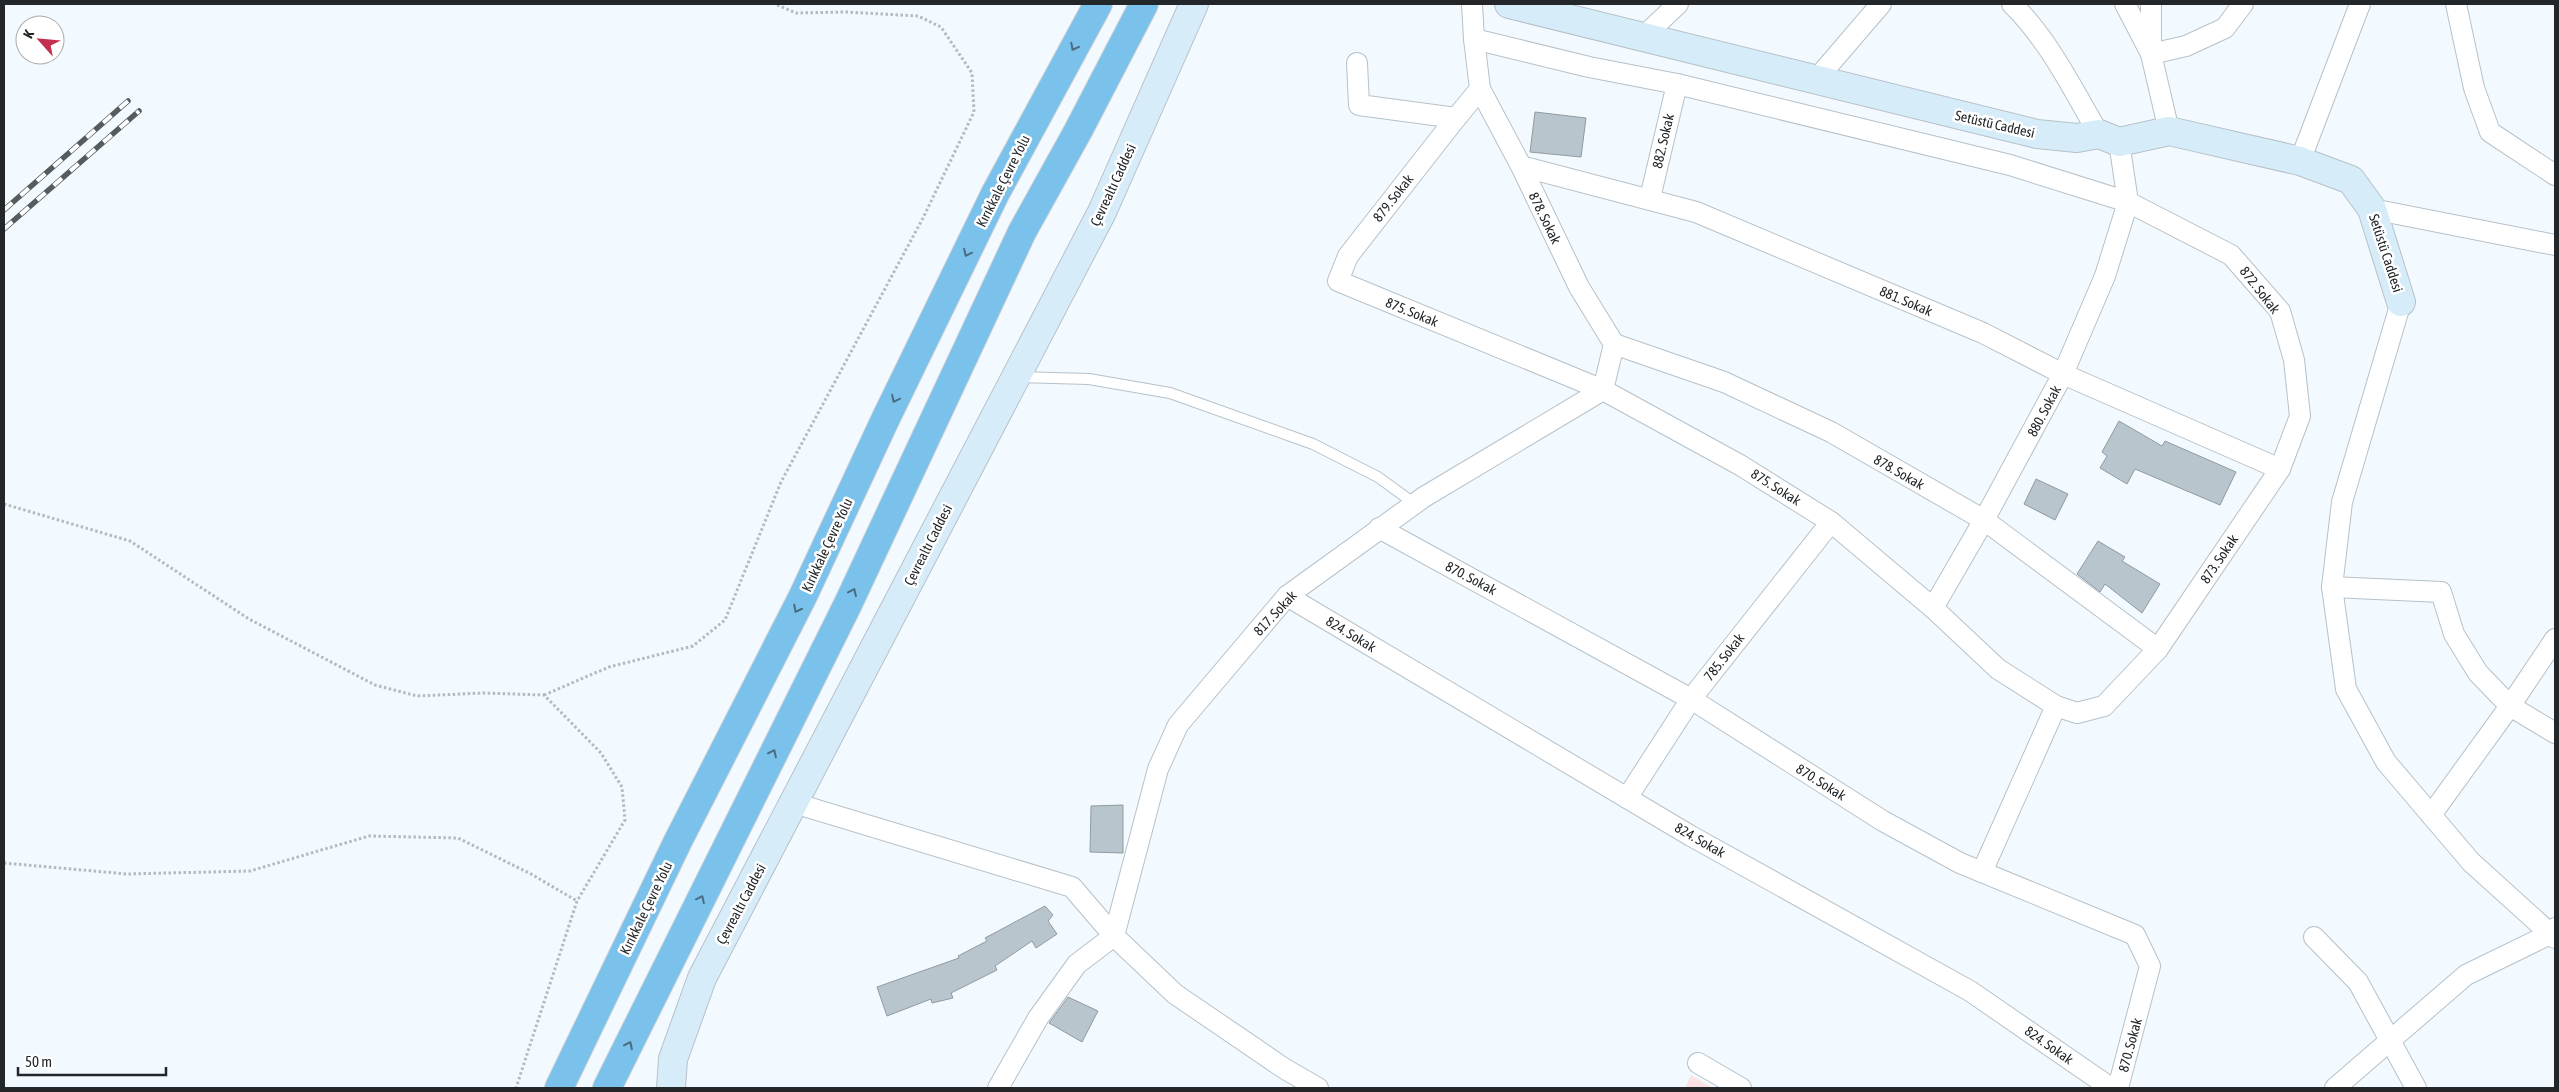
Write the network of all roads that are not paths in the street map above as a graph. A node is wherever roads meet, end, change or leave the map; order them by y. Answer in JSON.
{"nodes":[{"id":1,"x":1098,"y":4,"type":"edge"},
{"id":2,"x":1144,"y":4,"type":"edge"},
{"id":3,"x":1194,"y":4,"type":"edge"},
{"id":4,"x":1472,"y":4,"type":"edge"},
{"id":5,"x":1509,"y":4,"type":"edge"},
{"id":6,"x":1678,"y":4,"type":"edge"},
{"id":7,"x":1881,"y":4,"type":"edge"},
{"id":8,"x":2012,"y":4,"type":"edge"},
{"id":9,"x":2125,"y":4,"type":"edge"},
{"id":10,"x":2151,"y":4,"type":"edge"},
{"id":11,"x":2244,"y":4,"type":"edge"},
{"id":12,"x":2360,"y":4,"type":"edge"},
{"id":13,"x":2456,"y":4,"type":"edge"},
{"id":14,"x":1644,"y":36,"type":"junction"},
{"id":15,"x":1474,"y":39,"type":"junction"},
{"id":16,"x":2151,"y":54,"type":"junction"},
{"id":17,"x":1357,"y":64,"type":"dead end"},
{"id":18,"x":1815,"y":81,"type":"junction"},
{"id":19,"x":1677,"y":84,"type":"junction"},
{"id":20,"x":1480,"y":89,"type":"junction"},
{"id":21,"x":1456,"y":118,"type":"junction"},
{"id":22,"x":2169,"y":131,"type":"junction"},
{"id":23,"x":2109,"y":138,"type":"junction"},
{"id":24,"x":2300,"y":161,"type":"junction"},
{"id":25,"x":1521,"y":166,"type":"junction"},
{"id":26,"x":2555,"y":174,"type":"edge"},
{"id":27,"x":1650,"y":198,"type":"junction"},
{"id":28,"x":2128,"y":202,"type":"junction"},
{"id":29,"x":2372,"y":209,"type":"junction"},
{"id":30,"x":2555,"y":245,"type":"edge"},
{"id":31,"x":1338,"y":282,"type":"joint"},
{"id":32,"x":2401,"y":302,"type":"joint"},
{"id":33,"x":1614,"y":344,"type":"junction"},
{"id":34,"x":2064,"y":374,"type":"junction"},
{"id":35,"x":1015,"y":377,"type":"junction"},
{"id":36,"x":1603,"y":390,"type":"junction"},
{"id":37,"x":2280,"y":470,"type":"junction"},
{"id":38,"x":1415,"y":504,"type":"junction"},
{"id":39,"x":1984,"y":520,"type":"junction"},
{"id":40,"x":1831,"y":522,"type":"junction"},
{"id":41,"x":1379,"y":528,"type":"junction"},
{"id":42,"x":2332,"y":587,"type":"junction"},
{"id":43,"x":1287,"y":596,"type":"junction"},
{"id":44,"x":1933,"y":608,"type":"junction"},
{"id":45,"x":2555,"y":639,"type":"edge"},
{"id":46,"x":2158,"y":648,"type":"junction"},
{"id":47,"x":1691,"y":699,"type":"junction"},
{"id":48,"x":2056,"y":706,"type":"junction"},
{"id":49,"x":2510,"y":706,"type":"junction"},
{"id":50,"x":2555,"y":733,"type":"edge"},
{"id":51,"x":1627,"y":798,"type":"junction"},
{"id":52,"x":794,"y":803,"type":"junction"},
{"id":53,"x":2431,"y":815,"type":"junction"},
{"id":54,"x":1982,"y":872,"type":"junction"},
{"id":55,"x":2555,"y":933,"type":"edge"},
{"id":56,"x":1114,"y":936,"type":"junction"},
{"id":57,"x":2314,"y":937,"type":"dead end"},
{"id":58,"x":2391,"y":1040,"type":"junction"},
{"id":59,"x":1698,"y":1063,"type":"dead end"},
{"id":60,"x":559,"y":1088,"type":"edge"},
{"id":61,"x":607,"y":1088,"type":"edge"},
{"id":62,"x":671,"y":1088,"type":"edge"},
{"id":63,"x":998,"y":1088,"type":"edge"},
{"id":64,"x":1318,"y":1088,"type":"edge"},
{"id":65,"x":1741,"y":1088,"type":"edge"},
{"id":66,"x":2111,"y":1088,"type":"edge"},
{"id":67,"x":2118,"y":1088,"type":"edge"},
{"id":68,"x":2335,"y":1088,"type":"edge"},
{"id":69,"x":2416,"y":1088,"type":"edge"}],
"edges":[{"from":1,"to":60,"type":"highway","name":"Kırıkkale Çevre Yolu","one_way":true},
{"from":61,"to":2,"type":"highway","one_way":true},
{"from":3,"to":35,"type":"main road","name":"Çevrealtı Caddesi"},
{"from":4,"to":15,"type":"street"},
{"from":5,"to":14,"type":"main road","name":"Setüstü Caddesi"},
{"from":6,"to":14,"type":"street"},
{"from":7,"to":18,"type":"street"},
{"from":8,"to":23,"type":"street"},
{"from":9,"to":16,"type":"street"},
{"from":10,"to":16,"type":"street"},
{"from":11,"to":16,"type":"street"},
{"from":12,"to":24,"type":"street"},
{"from":13,"to":26,"type":"street"},
{"from":14,"to":18,"type":"main road","name":"Setüstü Caddesi"},
{"from":15,"to":19,"type":"street","name":"872. Sokak"},
{"from":15,"to":20,"type":"street"},
{"from":16,"to":22,"type":"street"},
{"from":17,"to":21,"type":"street"},
{"from":18,"to":23,"type":"main road","name":"Setüstü Caddesi"},
{"from":19,"to":27,"type":"street","name":"882. Sokak"},
{"from":19,"to":28,"type":"street","name":"872. Sokak"},
{"from":20,"to":21,"type":"street","name":"879. Sokak"},
{"from":20,"to":25,"type":"street","name":"878. Sokak"},
{"from":21,"to":31,"type":"street","name":"879. Sokak"},
{"from":22,"to":23,"type":"main road","name":"Setüstü Caddesi"},
{"from":22,"to":24,"type":"main road","name":"Setüstü Caddesi"},
{"from":23,"to":28,"type":"street"},
{"from":24,"to":29,"type":"main road","name":"Setüstü Caddesi"},
{"from":25,"to":27,"type":"street","name":"881. Sokak"},
{"from":25,"to":33,"type":"street","name":"878. Sokak"},
{"from":27,"to":34,"type":"street","name":"881. Sokak"},
{"from":28,"to":34,"type":"street","name":"880. Sokak"},
{"from":28,"to":37,"type":"street","name":"872. Sokak"},
{"from":29,"to":30,"type":"street"},
{"from":29,"to":32,"type":"main road","name":"Setüstü Caddesi"},
{"from":31,"to":36,"type":"street","name":"875. Sokak"},
{"from":32,"to":42,"type":"street"},
{"from":33,"to":36,"type":"street"},
{"from":33,"to":39,"type":"street","name":"878. Sokak"},
{"from":34,"to":37,"type":"street","name":"881. Sokak"},
{"from":34,"to":39,"type":"street","name":"880. Sokak"},
{"from":35,"to":38,"type":"lane"},
{"from":35,"to":52,"type":"main road","name":"Çevrealtı Caddesi"},
{"from":36,"to":38,"type":"street","name":"817. Sokak"},
{"from":36,"to":40,"type":"street","name":"875. Sokak"},
{"from":37,"to":46,"type":"street","name":"873. Sokak"},
{"from":38,"to":41,"type":"street","name":"817. Sokak"},
{"from":39,"to":44,"type":"street","name":"880. Sokak"},
{"from":39,"to":46,"type":"street","name":"878. Sokak"},
{"from":40,"to":44,"type":"street","name":"875. Sokak"},
{"from":40,"to":47,"type":"street","name":"785. Sokak"},
{"from":41,"to":43,"type":"street","name":"817. Sokak"},
{"from":41,"to":47,"type":"street","name":"870. Sokak"},
{"from":42,"to":49,"type":"street"},
{"from":42,"to":53,"type":"street"},
{"from":43,"to":51,"type":"street","name":"824. Sokak"},
{"from":43,"to":56,"type":"street","name":"817. Sokak"},
{"from":44,"to":48,"type":"street","name":"875. Sokak"},
{"from":45,"to":49,"type":"street"},
{"from":46,"to":48,"type":"street","name":"875. Sokak"},
{"from":47,"to":51,"type":"street","name":"785. Sokak"},
{"from":47,"to":54,"type":"street","name":"870. Sokak"},
{"from":48,"to":54,"type":"street"},
{"from":49,"to":50,"type":"street"},
{"from":49,"to":53,"type":"street"},
{"from":51,"to":66,"type":"street","name":"824. Sokak"},
{"from":52,"to":56,"type":"street"},
{"from":52,"to":62,"type":"main road","name":"Çevrealtı Caddesi"},
{"from":53,"to":55,"type":"street"},
{"from":54,"to":67,"type":"street","name":"870. Sokak"},
{"from":55,"to":58,"type":"street"},
{"from":56,"to":63,"type":"street"},
{"from":56,"to":64,"type":"street"},
{"from":57,"to":58,"type":"street"},
{"from":58,"to":68,"type":"street"},
{"from":58,"to":69,"type":"street"},
{"from":59,"to":65,"type":"street"}]}
